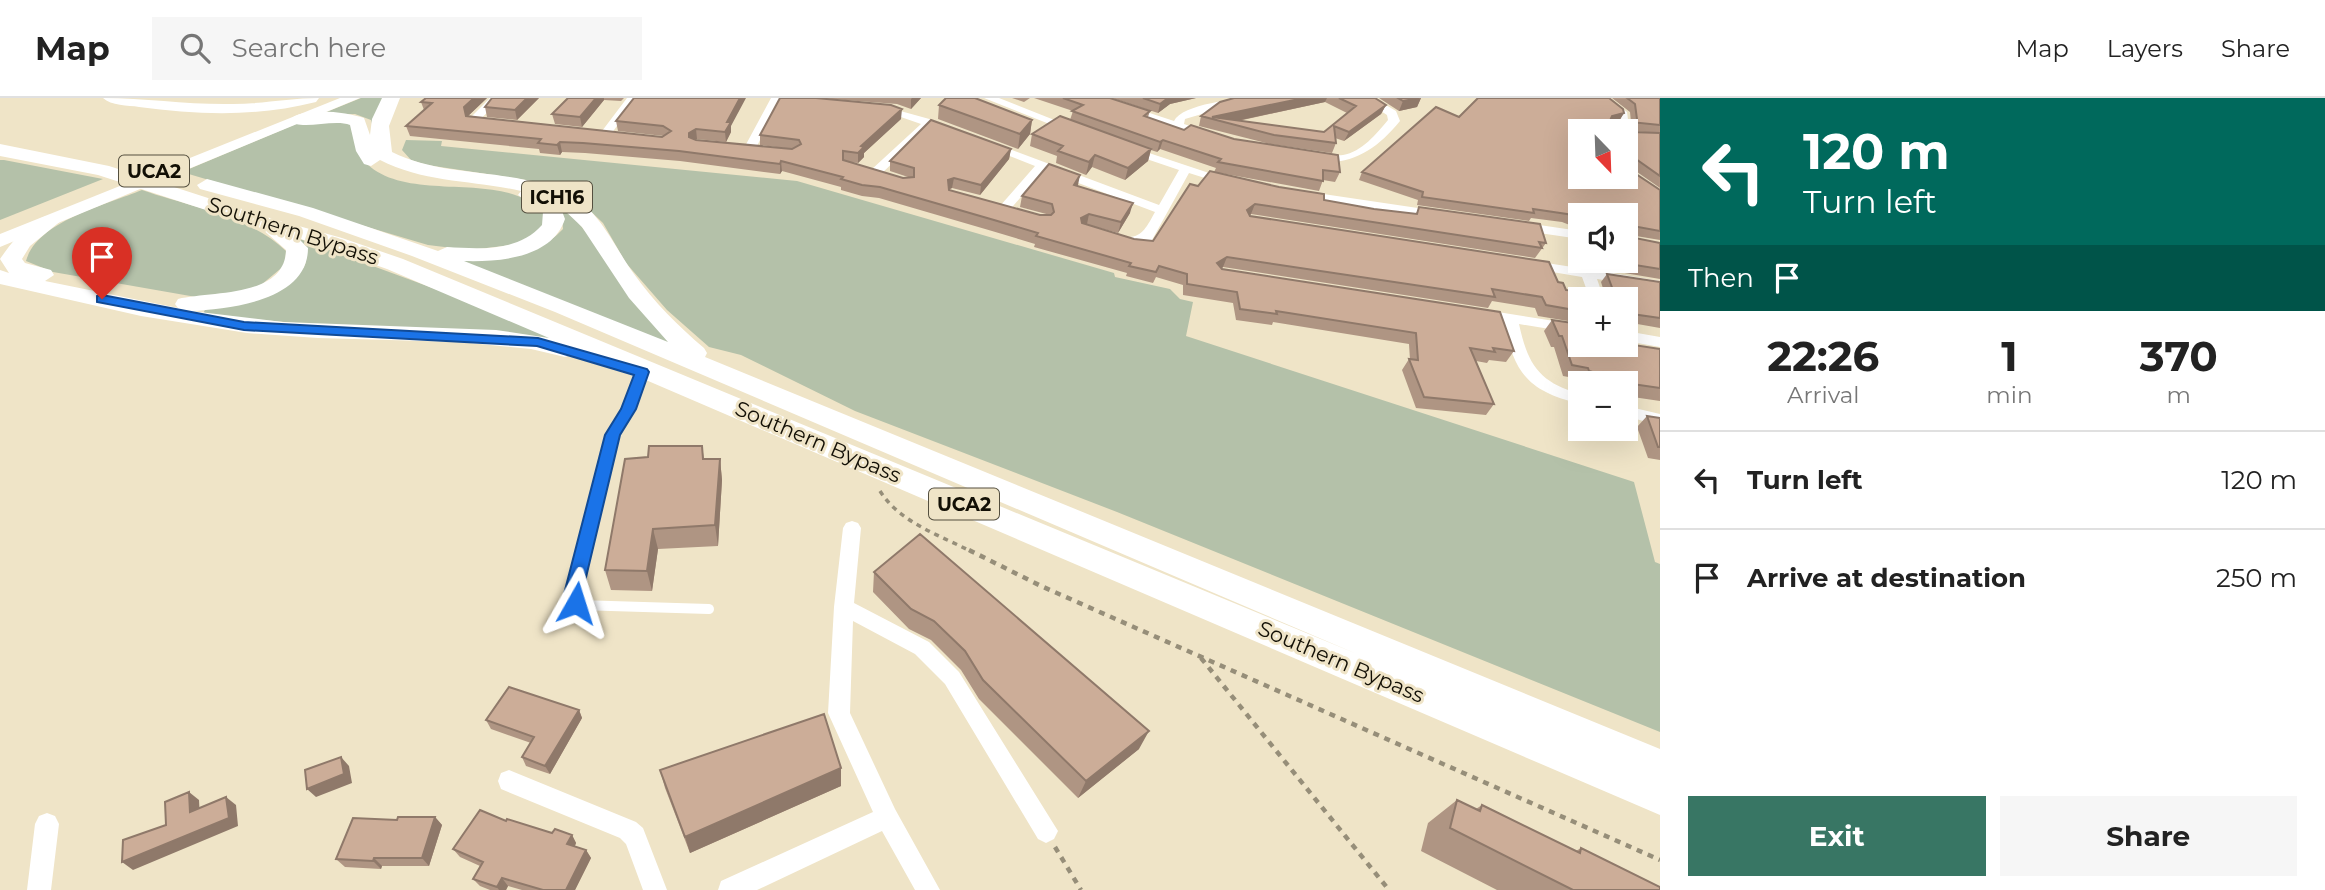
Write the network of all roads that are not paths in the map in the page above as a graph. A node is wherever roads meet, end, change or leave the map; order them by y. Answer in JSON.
{"nodes":[{"id":1,"x":112,"y":98,"type":"edge"},
{"id":2,"x":310,"y":98,"type":"edge"},
{"id":3,"x":321,"y":98,"type":"edge"},
{"id":4,"x":353,"y":98,"type":"edge"},
{"id":5,"x":391,"y":98,"type":"edge"},
{"id":6,"x":496,"y":98,"type":"edge"},
{"id":7,"x":632,"y":98,"type":"edge"},
{"id":8,"x":780,"y":98,"type":"edge"},
{"id":9,"x":989,"y":98,"type":"edge"},
{"id":10,"x":1251,"y":98,"type":"edge"},
{"id":11,"x":1366,"y":98,"type":"edge"},
{"id":12,"x":1604,"y":98,"type":"edge"},
{"id":13,"x":1100,"y":99,"type":"edge"},
{"id":14,"x":865,"y":105,"type":"edge"},
{"id":15,"x":1625,"y":119,"type":"edge"},
{"id":16,"x":298,"y":120,"type":"junction"},
{"id":17,"x":929,"y":122,"type":"junction"},
{"id":18,"x":485,"y":123,"type":"edge"},
{"id":19,"x":1178,"y":126,"type":"junction"},
{"id":20,"x":1085,"y":134,"type":"edge"},
{"id":21,"x":0,"y":135,"type":"edge"},
{"id":22,"x":605,"y":135,"type":"edge"},
{"id":23,"x":967,"y":136,"type":"edge"},
{"id":24,"x":979,"y":141,"type":"edge"},
{"id":25,"x":1224,"y":141,"type":"edge"},
{"id":26,"x":1110,"y":143,"type":"edge"},
{"id":27,"x":736,"y":149,"type":"edge"},
{"id":28,"x":0,"y":152,"type":"edge"},
{"id":29,"x":1305,"y":156,"type":"edge"},
{"id":30,"x":1042,"y":165,"type":"junction"},
{"id":31,"x":862,"y":170,"type":"edge"},
{"id":32,"x":1185,"y":170,"type":"junction"},
{"id":33,"x":1235,"y":183,"type":"edge"},
{"id":34,"x":1289,"y":193,"type":"edge"},
{"id":35,"x":93,"y":197,"type":"junction"},
{"id":36,"x":1005,"y":209,"type":"edge"},
{"id":37,"x":1162,"y":210,"type":"junction"},
{"id":38,"x":1450,"y":216,"type":"edge"},
{"id":39,"x":52,"y":220,"type":"junction"},
{"id":40,"x":264,"y":222,"type":"junction"},
{"id":41,"x":1504,"y":224,"type":"edge"},
{"id":42,"x":0,"y":227,"type":"edge"},
{"id":43,"x":1568,"y":236,"type":"edge"},
{"id":44,"x":1107,"y":237,"type":"edge"},
{"id":45,"x":0,"y":241,"type":"edge"},
{"id":46,"x":420,"y":251,"type":"junction"},
{"id":47,"x":1507,"y":261,"type":"edge"},
{"id":48,"x":1568,"y":266,"type":"edge"},
{"id":49,"x":1610,"y":273,"type":"edge"},
{"id":50,"x":0,"y":277,"type":"edge"},
{"id":51,"x":1660,"y":285,"type":"edge"},
{"id":52,"x":1469,"y":312,"type":"edge"},
{"id":53,"x":1511,"y":318,"type":"junction"},
{"id":54,"x":1568,"y":327,"type":"edge"},
{"id":55,"x":1638,"y":338,"type":"edge"},
{"id":56,"x":1660,"y":342,"type":"edge"},
{"id":57,"x":642,"y":372,"type":"junction"},
{"id":58,"x":713,"y":383,"type":"junction"},
{"id":59,"x":1568,"y":396,"type":"edge"},
{"id":60,"x":1638,"y":414,"type":"edge"},
{"id":61,"x":1660,"y":420,"type":"edge"},
{"id":62,"x":852,"y":528,"type":"dead end"},
{"id":63,"x":844,"y":607,"type":"junction"},
{"id":64,"x":709,"y":609,"type":"dead end"},
{"id":65,"x":1660,"y":766,"type":"edge"},
{"id":66,"x":509,"y":781,"type":"dead end"},
{"id":67,"x":1660,"y":797,"type":"edge"},
{"id":68,"x":887,"y":817,"type":"junction"},
{"id":69,"x":47,"y":824,"type":"dead end"},
{"id":70,"x":1046,"y":831,"type":"road end"},
{"id":71,"x":39,"y":890,"type":"edge"},
{"id":72,"x":655,"y":890,"type":"edge"},
{"id":73,"x":730,"y":890,"type":"edge"},
{"id":74,"x":928,"y":890,"type":"edge"}],
"edges":[{"from":1,"to":2,"type":"highway"},
{"from":3,"to":35,"type":"main road"},
{"from":4,"to":16,"type":"main road"},
{"from":5,"to":58,"type":"highway","number":"ICH16"},
{"from":6,"to":18,"type":"street"},
{"from":7,"to":22,"type":"street"},
{"from":8,"to":27,"type":"street"},
{"from":9,"to":20,"type":"street"},
{"from":10,"to":19,"type":"street"},
{"from":11,"to":29,"type":"street"},
{"from":12,"to":15,"type":"street"},
{"from":13,"to":19,"type":"street"},
{"from":14,"to":17,"type":"street"},
{"from":16,"to":35,"type":"main road"},
{"from":16,"to":46,"type":"highway"},
{"from":17,"to":23,"type":"street"},
{"from":17,"to":31,"type":"street"},
{"from":19,"to":25,"type":"street"},
{"from":21,"to":46,"type":"highway","name":"Southern Bypass","number":"UCA2"},
{"from":24,"to":30,"type":"street"},
{"from":26,"to":32,"type":"street"},
{"from":28,"to":40,"type":"highway","name":"Southern Bypass","number":"UCA2"},
{"from":30,"to":36,"type":"street"},
{"from":30,"to":37,"type":"street"},
{"from":32,"to":33,"type":"street"},
{"from":32,"to":37,"type":"street"},
{"from":34,"to":38,"type":"street"},
{"from":35,"to":39,"type":"main road"},
{"from":35,"to":42,"type":"main road"},
{"from":37,"to":44,"type":"street"},
{"from":39,"to":40,"type":"highway"},
{"from":39,"to":45,"type":"main road"},
{"from":40,"to":58,"type":"highway","name":"Southern Bypass","number":"UCA2"},
{"from":41,"to":43,"type":"street"},
{"from":46,"to":58,"type":"highway","name":"Southern Bypass","number":"UCA2"},
{"from":47,"to":48,"type":"street"},
{"from":49,"to":51,"type":"street"},
{"from":50,"to":57,"type":"highway"},
{"from":52,"to":53,"type":"street"},
{"from":53,"to":54,"type":"street"},
{"from":53,"to":59,"type":"street"},
{"from":55,"to":56,"type":"street"},
{"from":57,"to":58,"type":"highway"},
{"from":57,"to":64,"type":"lane"},
{"from":58,"to":65,"type":"highway","name":"Southern Bypass","number":"UCA2"},
{"from":58,"to":67,"type":"highway","name":"Southern Bypass","number":"UCA2"},
{"from":60,"to":61,"type":"street"},
{"from":62,"to":63,"type":"street"},
{"from":63,"to":68,"type":"street"},
{"from":63,"to":70,"type":"street"},
{"from":66,"to":72,"type":"street"},
{"from":68,"to":73,"type":"street"},
{"from":68,"to":74,"type":"street"},
{"from":69,"to":71,"type":"street"}]}
